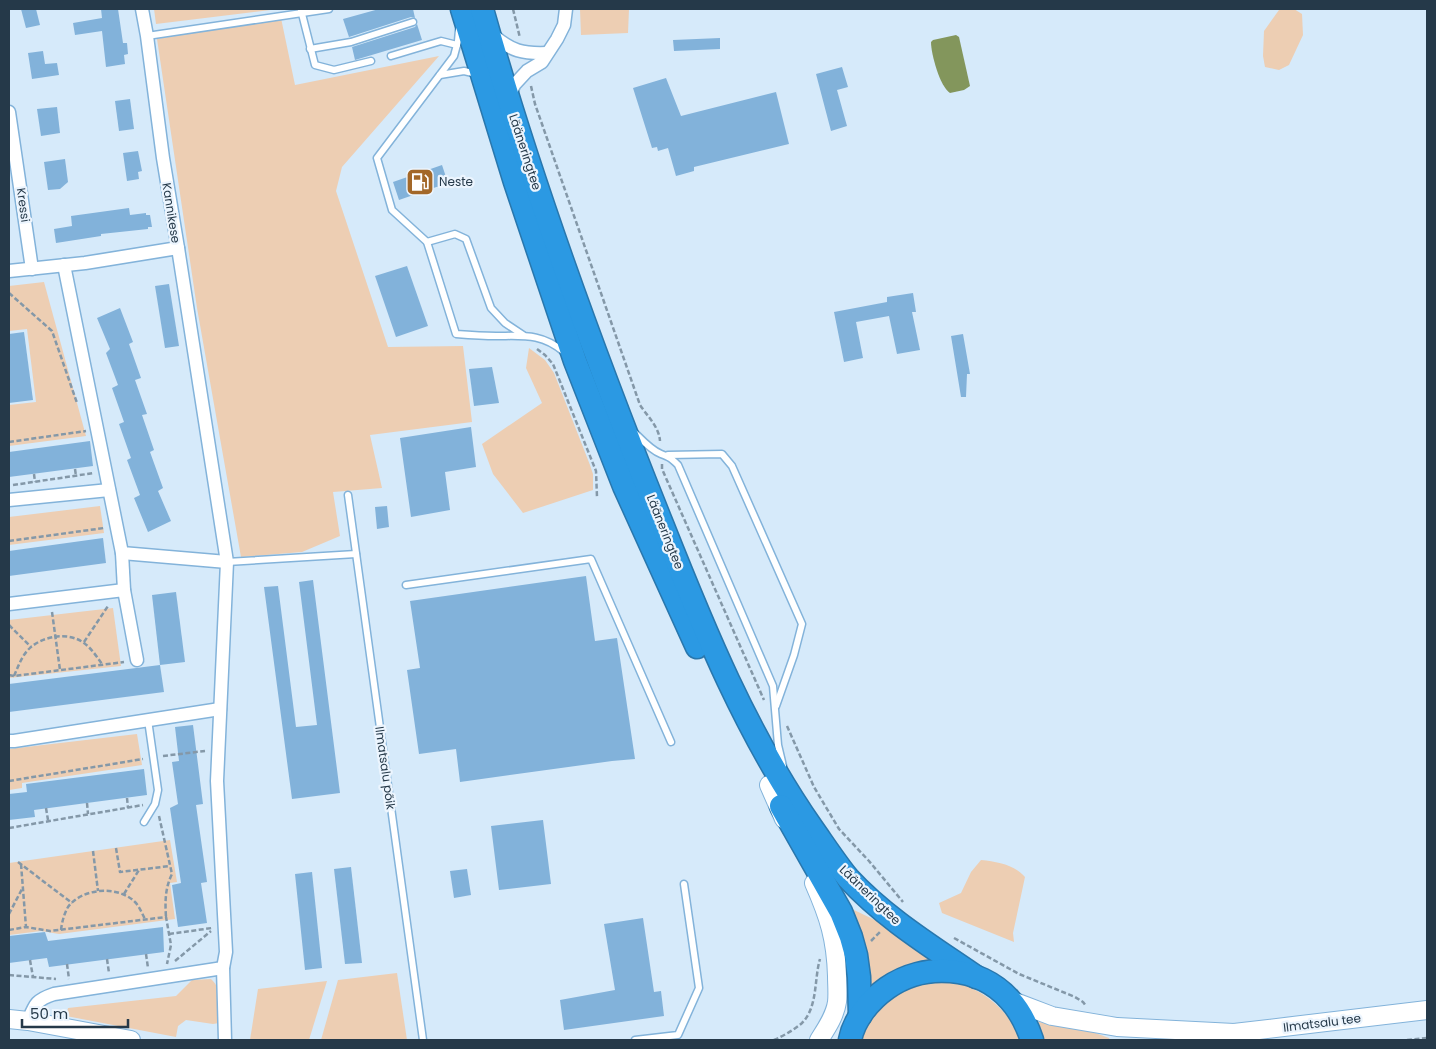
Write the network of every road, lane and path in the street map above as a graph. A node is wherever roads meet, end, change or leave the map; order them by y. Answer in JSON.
{"nodes":[{"id":1,"x":142,"y":9,"type":"edge"},
{"id":2,"x":328,"y":9,"type":"edge"},
{"id":3,"x":456,"y":9,"type":"edge"},
{"id":4,"x":462,"y":9,"type":"edge"},
{"id":5,"x":482,"y":9,"type":"edge"},
{"id":6,"x":513,"y":9,"type":"edge"},
{"id":7,"x":566,"y":9,"type":"edge"},
{"id":8,"x":301,"y":10,"type":"edge"},
{"id":9,"x":413,"y":22,"type":"dead end"},
{"id":10,"x":489,"y":32,"type":"junction"},
{"id":11,"x":147,"y":36,"type":"junction"},
{"id":12,"x":457,"y":45,"type":"junction"},
{"id":13,"x":310,"y":49,"type":"junction"},
{"id":14,"x":523,"y":52,"type":"junction"},
{"id":15,"x":547,"y":53,"type":"junction"},
{"id":16,"x":391,"y":56,"type":"dead end"},
{"id":17,"x":371,"y":61,"type":"dead end"},
{"id":18,"x":527,"y":71,"type":"junction"},
{"id":19,"x":440,"y":74,"type":"junction"},
{"id":20,"x":481,"y":74,"type":"junction"},
{"id":21,"x":509,"y":99,"type":"junction"},
{"id":22,"x":9,"y":112,"type":"edge"},
{"id":23,"x":427,"y":242,"type":"junction"},
{"id":24,"x":178,"y":248,"type":"junction"},
{"id":25,"x":64,"y":266,"type":"junction"},
{"id":26,"x":32,"y":269,"type":"junction"},
{"id":27,"x":9,"y":271,"type":"edge"},
{"id":28,"x":9,"y":293,"type":"edge"},
{"id":29,"x":522,"y":335,"type":"junction"},
{"id":30,"x":575,"y":361,"type":"junction"},
{"id":31,"x":77,"y":404,"type":"dead end"},
{"id":32,"x":617,"y":409,"type":"junction"},
{"id":33,"x":97,"y":429,"type":"junction"},
{"id":34,"x":9,"y":442,"type":"edge"},
{"id":35,"x":664,"y":455,"type":"junction"},
{"id":36,"x":75,"y":469,"type":"dead end"},
{"id":37,"x":97,"y":473,"type":"dead end"},
{"id":38,"x":34,"y":474,"type":"dead end"},
{"id":39,"x":76,"y":476,"type":"junction"},
{"id":40,"x":35,"y":482,"type":"junction"},
{"id":41,"x":9,"y":486,"type":"edge"},
{"id":42,"x":109,"y":490,"type":"junction"},
{"id":43,"x":348,"y":496,"type":"dead end"},
{"id":44,"x":597,"y":497,"type":"dead end"},
{"id":45,"x":9,"y":500,"type":"edge"},
{"id":46,"x":116,"y":526,"type":"junction"},
{"id":47,"x":9,"y":541,"type":"edge"},
{"id":48,"x":122,"y":553,"type":"junction"},
{"id":49,"x":356,"y":554,"type":"junction"},
{"id":50,"x":227,"y":562,"type":"junction"},
{"id":51,"x":406,"y":585,"type":"dead end"},
{"id":52,"x":121,"y":590,"type":"junction"},
{"id":53,"x":50,"y":599,"type":"junction"},
{"id":54,"x":9,"y":604,"type":"edge"},
{"id":55,"x":9,"y":626,"type":"edge"},
{"id":56,"x":55,"y":637,"type":"junction"},
{"id":57,"x":84,"y":642,"type":"junction"},
{"id":58,"x":30,"y":647,"type":"junction"},
{"id":59,"x":137,"y":660,"type":"joint"},
{"id":60,"x":102,"y":664,"type":"junction"},
{"id":61,"x":60,"y":670,"type":"junction"},
{"id":62,"x":9,"y":675,"type":"edge"},
{"id":63,"x":14,"y":676,"type":"junction"},
{"id":64,"x":220,"y":709,"type":"junction"},
{"id":65,"x":775,"y":712,"type":"junction"},
{"id":66,"x":148,"y":720,"type":"junction"},
{"id":67,"x":9,"y":741,"type":"edge"},
{"id":68,"x":671,"y":742,"type":"dead end"},
{"id":69,"x":218,"y":749,"type":"junction"},
{"id":70,"x":153,"y":757,"type":"junction"},
{"id":71,"x":9,"y":782,"type":"edge"},
{"id":72,"x":769,"y":785,"type":"junction"},
{"id":73,"x":127,"y":798,"type":"dead end"},
{"id":74,"x":155,"y":802,"type":"junction"},
{"id":75,"x":87,"y":803,"type":"dead end"},
{"id":76,"x":46,"y":808,"type":"dead end"},
{"id":77,"x":128,"y":808,"type":"junction"},
{"id":78,"x":88,"y":814,"type":"junction"},
{"id":79,"x":48,"y":820,"type":"junction"},
{"id":80,"x":144,"y":822,"type":"dead end"},
{"id":81,"x":809,"y":824,"type":"junction"},
{"id":82,"x":9,"y":828,"type":"edge"},
{"id":83,"x":116,"y":848,"type":"dead end"},
{"id":84,"x":93,"y":851,"type":"dead end"},
{"id":85,"x":18,"y":862,"type":"dead end"},
{"id":86,"x":21,"y":864,"type":"junction"},
{"id":87,"x":170,"y":866,"type":"junction"},
{"id":88,"x":140,"y":869,"type":"junction"},
{"id":89,"x":684,"y":884,"type":"dead end"},
{"id":90,"x":23,"y":888,"type":"junction"},
{"id":91,"x":98,"y":891,"type":"junction"},
{"id":92,"x":124,"y":894,"type":"junction"},
{"id":93,"x":72,"y":903,"type":"junction"},
{"id":94,"x":909,"y":907,"type":"dead end"},
{"id":95,"x":9,"y":914,"type":"edge"},
{"id":96,"x":166,"y":917,"type":"junction"},
{"id":97,"x":145,"y":920,"type":"junction"},
{"id":98,"x":26,"y":927,"type":"junction"},
{"id":99,"x":9,"y":930,"type":"edge"},
{"id":100,"x":61,"y":930,"type":"junction"},
{"id":101,"x":169,"y":934,"type":"junction"},
{"id":102,"x":947,"y":934,"type":"dead end"},
{"id":103,"x":146,"y":954,"type":"dead end"},
{"id":104,"x":107,"y":959,"type":"dead end"},
{"id":105,"x":30,"y":960,"type":"dead end"},
{"id":106,"x":67,"y":964,"type":"dead end"},
{"id":107,"x":223,"y":968,"type":"junction"},
{"id":108,"x":149,"y":972,"type":"dead end"},
{"id":109,"x":33,"y":977,"type":"dead end"},
{"id":110,"x":110,"y":977,"type":"dead end"},
{"id":111,"x":976,"y":977,"type":"junction"},
{"id":112,"x":69,"y":980,"type":"dead end"},
{"id":113,"x":1010,"y":1000,"type":"junction"},
{"id":114,"x":1427,"y":1010,"type":"edge"},
{"id":115,"x":9,"y":1014,"type":"edge"},
{"id":116,"x":860,"y":1016,"type":"junction"},
{"id":117,"x":9,"y":1019,"type":"edge"},
{"id":118,"x":28,"y":1021,"type":"junction"},
{"id":119,"x":1086,"y":1022,"type":"junction"},
{"id":120,"x":1234,"y":1033,"type":"junction"},
{"id":121,"x":1427,"y":1038,"type":"edge"},
{"id":122,"x":131,"y":1040,"type":"edge"},
{"id":123,"x":225,"y":1040,"type":"edge"},
{"id":124,"x":423,"y":1040,"type":"edge"},
{"id":125,"x":635,"y":1040,"type":"edge"},
{"id":126,"x":819,"y":1040,"type":"edge"},
{"id":127,"x":827,"y":1040,"type":"edge"},
{"id":128,"x":850,"y":1040,"type":"edge"},
{"id":129,"x":1032,"y":1040,"type":"edge"},
{"id":130,"x":1192,"y":1040,"type":"edge"},
{"id":131,"x":1407,"y":1040,"type":"edge"}],
"edges":[{"from":1,"to":11,"type":"street","name":"Kannikese"},
{"from":2,"to":8,"type":"lane"},
{"from":3,"to":12,"type":"lane"},
{"from":4,"to":20,"type":"highway","name":"Lääneringtee"},
{"from":5,"to":10,"type":"highway","name":"Lääneringtee"},
{"from":6,"to":14,"type":"path"},
{"from":7,"to":15,"type":"street"},
{"from":8,"to":11,"type":"lane"},
{"from":8,"to":13,"type":"lane"},
{"from":9,"to":13,"type":"lane"},
{"from":10,"to":14,"type":"street"},
{"from":10,"to":21,"type":"highway","name":"Lääneringtee"},
{"from":11,"to":24,"type":"street","name":"Kannikese"},
{"from":12,"to":16,"type":"lane"},
{"from":12,"to":19,"type":"lane"},
{"from":13,"to":17,"type":"lane"},
{"from":14,"to":15,"type":"street"},
{"from":15,"to":18,"type":"street"},
{"from":18,"to":21,"type":"street"},
{"from":18,"to":35,"type":"path"},
{"from":19,"to":20,"type":"lane"},
{"from":19,"to":23,"type":"lane"},
{"from":20,"to":21,"type":"lane"},
{"from":20,"to":30,"type":"highway","name":"Lääneringtee"},
{"from":21,"to":32,"type":"highway","name":"Lääneringtee"},
{"from":22,"to":26,"type":"street","name":"Kressi"},
{"from":23,"to":29,"type":"lane"},
{"from":23,"to":29,"type":"lane"},
{"from":24,"to":25,"type":"street","name":"Kannikese"},
{"from":24,"to":50,"type":"street"},
{"from":25,"to":26,"type":"street","name":"Kannikese"},
{"from":25,"to":33,"type":"street"},
{"from":26,"to":27,"type":"street","name":"Kannikese"},
{"from":28,"to":31,"type":"path"},
{"from":29,"to":30,"type":"lane"},
{"from":29,"to":44,"type":"path"},
{"from":30,"to":72,"type":"highway","name":"Lääneringtee"},
{"from":32,"to":35,"type":"lane"},
{"from":32,"to":81,"type":"highway","name":"Lääneringtee"},
{"from":33,"to":34,"type":"path"},
{"from":33,"to":42,"type":"street"},
{"from":35,"to":65,"type":"path"},
{"from":35,"to":65,"type":"lane"},
{"from":35,"to":65,"type":"lane"},
{"from":36,"to":39,"type":"path"},
{"from":37,"to":39,"type":"path"},
{"from":38,"to":40,"type":"path"},
{"from":39,"to":40,"type":"path"},
{"from":40,"to":41,"type":"path"},
{"from":42,"to":45,"type":"street"},
{"from":42,"to":46,"type":"street"},
{"from":43,"to":49,"type":"lane","name":"Ilmatsalu põik"},
{"from":46,"to":47,"type":"path"},
{"from":46,"to":48,"type":"street"},
{"from":48,"to":50,"type":"street"},
{"from":48,"to":52,"type":"street"},
{"from":49,"to":50,"type":"lane"},
{"from":49,"to":124,"type":"lane","name":"Ilmatsalu põik"},
{"from":50,"to":64,"type":"street"},
{"from":51,"to":68,"type":"lane"},
{"from":52,"to":53,"type":"street"},
{"from":52,"to":57,"type":"path"},
{"from":52,"to":59,"type":"street"},
{"from":53,"to":54,"type":"street"},
{"from":53,"to":56,"type":"path"},
{"from":55,"to":58,"type":"path"},
{"from":56,"to":57,"type":"path"},
{"from":56,"to":58,"type":"path"},
{"from":56,"to":61,"type":"path"},
{"from":57,"to":60,"type":"path"},
{"from":58,"to":63,"type":"path"},
{"from":59,"to":60,"type":"path"},
{"from":60,"to":61,"type":"path"},
{"from":61,"to":63,"type":"path"},
{"from":62,"to":63,"type":"path"},
{"from":64,"to":66,"type":"street"},
{"from":64,"to":69,"type":"street"},
{"from":65,"to":81,"type":"lane"},
{"from":65,"to":94,"type":"path"},
{"from":66,"to":67,"type":"street"},
{"from":66,"to":70,"type":"lane"},
{"from":69,"to":70,"type":"path"},
{"from":69,"to":107,"type":"street"},
{"from":70,"to":71,"type":"path"},
{"from":70,"to":74,"type":"lane"},
{"from":72,"to":116,"type":"highway","name":"Lääneringtee"},
{"from":72,"to":126,"type":"street"},
{"from":73,"to":77,"type":"path"},
{"from":74,"to":77,"type":"path"},
{"from":74,"to":80,"type":"lane"},
{"from":74,"to":87,"type":"path"},
{"from":75,"to":78,"type":"path"},
{"from":76,"to":79,"type":"path"},
{"from":77,"to":78,"type":"path"},
{"from":78,"to":79,"type":"path"},
{"from":79,"to":82,"type":"path"},
{"from":81,"to":111,"type":"highway","name":"Lääneringtee"},
{"from":83,"to":88,"type":"path"},
{"from":84,"to":91,"type":"path"},
{"from":85,"to":86,"type":"path"},
{"from":86,"to":90,"type":"path"},
{"from":86,"to":93,"type":"path"},
{"from":87,"to":88,"type":"path"},
{"from":87,"to":96,"type":"path"},
{"from":88,"to":92,"type":"path"},
{"from":89,"to":125,"type":"lane"},
{"from":90,"to":95,"type":"path"},
{"from":90,"to":98,"type":"path"},
{"from":91,"to":92,"type":"path"},
{"from":91,"to":93,"type":"path"},
{"from":92,"to":97,"type":"path"},
{"from":93,"to":100,"type":"path"},
{"from":96,"to":97,"type":"path"},
{"from":96,"to":101,"type":"path"},
{"from":97,"to":100,"type":"path"},
{"from":98,"to":99,"type":"path"},
{"from":98,"to":100,"type":"path"},
{"from":101,"to":101,"type":"path"},
{"from":102,"to":119,"type":"path"},
{"from":103,"to":108,"type":"path"},
{"from":104,"to":110,"type":"path"},
{"from":105,"to":109,"type":"path"},
{"from":106,"to":112,"type":"path"},
{"from":107,"to":118,"type":"street"},
{"from":107,"to":123,"type":"street"},
{"from":111,"to":113,"type":"highway"},
{"from":111,"to":116,"type":"highway"},
{"from":113,"to":119,"type":"street","name":"Ilmatsalu tee"},
{"from":113,"to":129,"type":"highway"},
{"from":114,"to":120,"type":"street","name":"Ilmatsalu tee"},
{"from":115,"to":118,"type":"street"},
{"from":116,"to":127,"type":"street"},
{"from":116,"to":128,"type":"highway"},
{"from":117,"to":118,"type":"street"},
{"from":118,"to":122,"type":"street"},
{"from":119,"to":120,"type":"street","name":"Ilmatsalu tee"},
{"from":120,"to":130,"type":"street"},
{"from":121,"to":131,"type":"path"}]}
